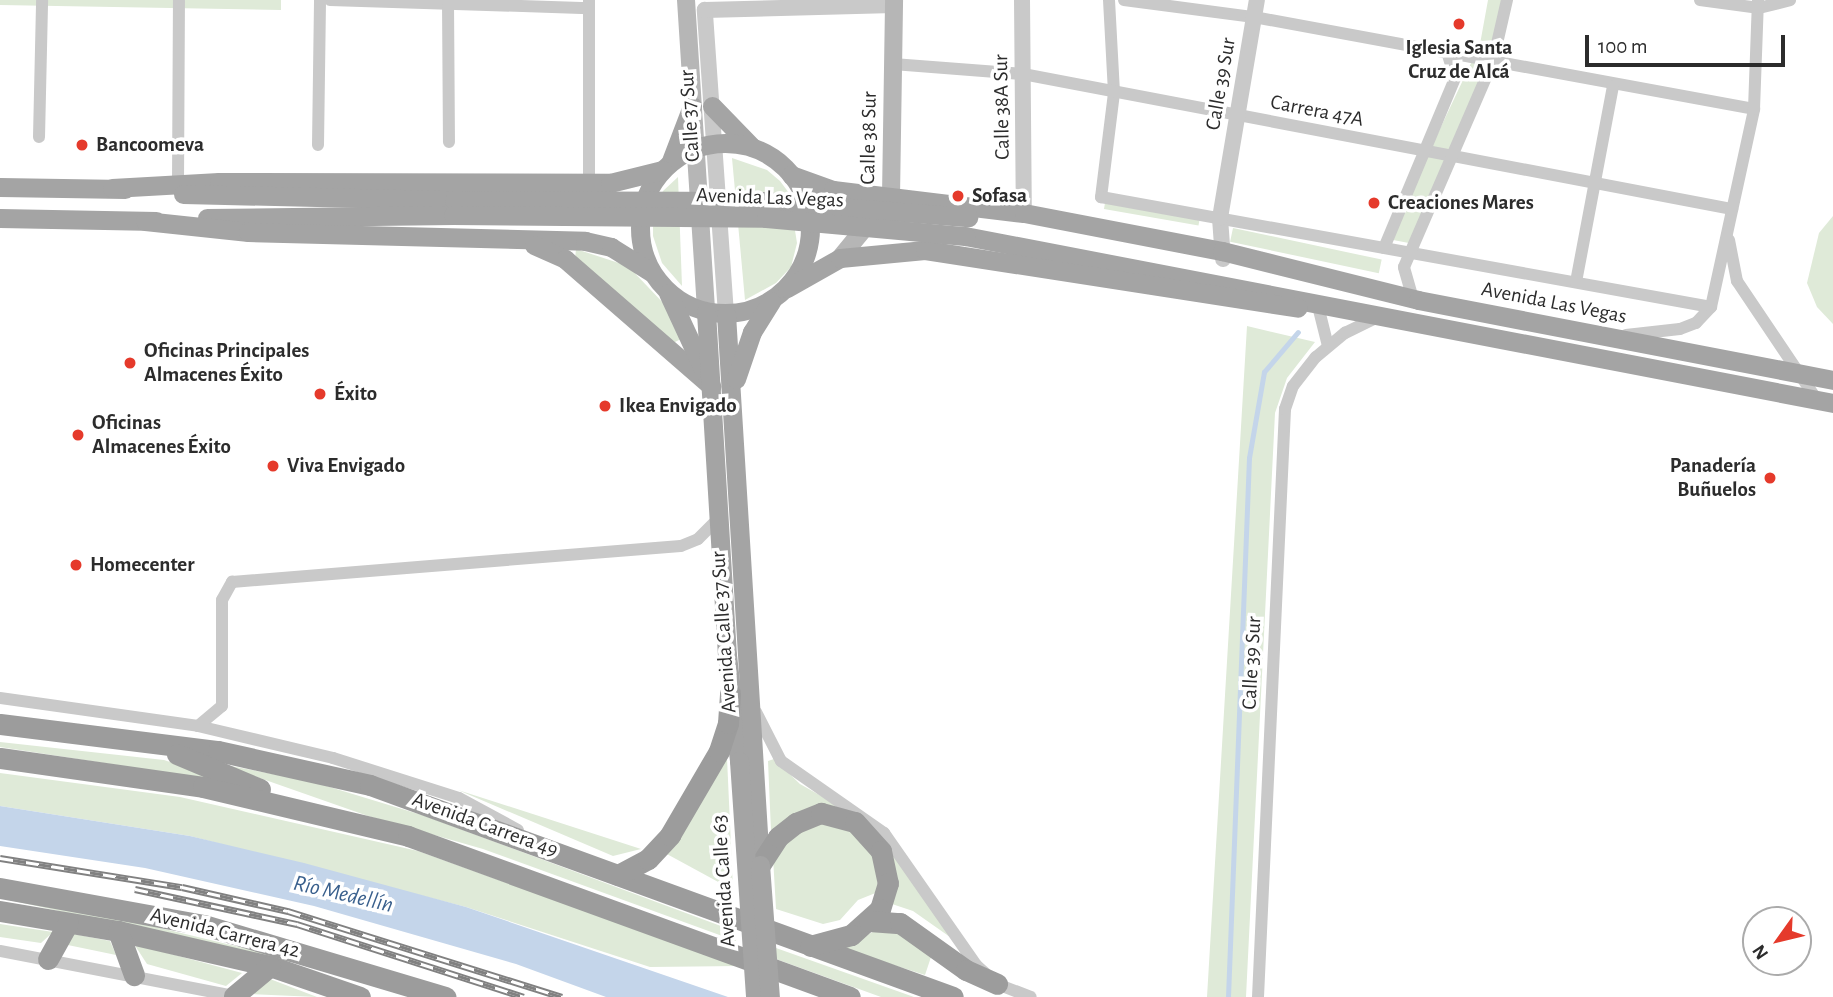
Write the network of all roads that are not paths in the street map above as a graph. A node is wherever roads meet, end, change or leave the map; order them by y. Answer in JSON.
{"nodes":[{"id":1,"x":42,"y":0,"type":"edge"},
{"id":2,"x":179,"y":0,"type":"edge"},
{"id":3,"x":320,"y":0,"type":"edge"},
{"id":4,"x":330,"y":0,"type":"edge"},
{"id":5,"x":686,"y":0,"type":"edge"},
{"id":6,"x":1022,"y":0,"type":"edge"},
{"id":7,"x":1109,"y":0,"type":"edge"},
{"id":8,"x":1124,"y":0,"type":"edge"},
{"id":9,"x":1257,"y":0,"type":"edge"},
{"id":10,"x":1507,"y":0,"type":"edge"},
{"id":11,"x":1700,"y":0,"type":"edge"},
{"id":12,"x":1790,"y":0,"type":"edge"},
{"id":13,"x":448,"y":2,"type":"junction"},
{"id":14,"x":894,"y":3,"type":"edge"},
{"id":15,"x":589,"y":4,"type":"edge"},
{"id":16,"x":1759,"y":4,"type":"edge"},
{"id":17,"x":705,"y":5,"type":"edge"},
{"id":18,"x":1254,"y":17,"type":"junction"},
{"id":19,"x":1448,"y":55,"type":"junction"},
{"id":20,"x":1493,"y":61,"type":"junction"},
{"id":21,"x":892,"y":64,"type":"junction"},
{"id":22,"x":1023,"y":74,"type":"junction"},
{"id":23,"x":1613,"y":86,"type":"junction"},
{"id":24,"x":1114,"y":93,"type":"junction"},
{"id":25,"x":702,"y":106,"type":"junction"},
{"id":26,"x":1754,"y":108,"type":"junction"},
{"id":27,"x":1237,"y":115,"type":"junction"},
{"id":28,"x":39,"y":137,"type":"dead end"},
{"id":29,"x":449,"y":142,"type":"dead end"},
{"id":30,"x":714,"y":143,"type":"junction"},
{"id":31,"x":318,"y":145,"type":"dead end"},
{"id":32,"x":694,"y":148,"type":"junction"},
{"id":33,"x":752,"y":148,"type":"junction"},
{"id":34,"x":1425,"y":150,"type":"junction"},
{"id":35,"x":1452,"y":157,"type":"junction"},
{"id":36,"x":666,"y":166,"type":"junction"},
{"id":37,"x":791,"y":175,"type":"junction"},
{"id":38,"x":496,"y":183,"type":"junction"},
{"id":39,"x":589,"y":183,"type":"junction"},
{"id":40,"x":1593,"y":183,"type":"junction"},
{"id":41,"x":178,"y":184,"type":"junction"},
{"id":42,"x":0,"y":187,"type":"edge"},
{"id":43,"x":112,"y":188,"type":"junction"},
{"id":44,"x":891,"y":195,"type":"junction"},
{"id":45,"x":921,"y":199,"type":"junction"},
{"id":46,"x":454,"y":207,"type":"junction"},
{"id":47,"x":1732,"y":209,"type":"junction"},
{"id":48,"x":1024,"y":213,"type":"junction"},
{"id":49,"x":0,"y":218,"type":"edge"},
{"id":50,"x":1220,"y":218,"type":"junction"},
{"id":51,"x":145,"y":221,"type":"junction"},
{"id":52,"x":967,"y":226,"type":"junction"},
{"id":53,"x":1728,"y":229,"type":"junction"},
{"id":54,"x":495,"y":239,"type":"junction"},
{"id":55,"x":516,"y":239,"type":"junction"},
{"id":56,"x":1384,"y":248,"type":"junction"},
{"id":57,"x":925,"y":250,"type":"junction"},
{"id":58,"x":1410,"y":252,"type":"junction"},
{"id":59,"x":1222,"y":255,"type":"junction"},
{"id":60,"x":840,"y":258,"type":"junction"},
{"id":61,"x":652,"y":272,"type":"junction"},
{"id":62,"x":1576,"y":282,"type":"junction"},
{"id":63,"x":1349,"y":284,"type":"junction"},
{"id":64,"x":668,"y":293,"type":"junction"},
{"id":65,"x":780,"y":293,"type":"junction"},
{"id":66,"x":1413,"y":299,"type":"junction"},
{"id":67,"x":1323,"y":306,"type":"junction"},
{"id":68,"x":1711,"y":307,"type":"junction"},
{"id":69,"x":716,"y":313,"type":"junction"},
{"id":70,"x":1386,"y":313,"type":"junction"},
{"id":71,"x":1609,"y":337,"type":"junction"},
{"id":72,"x":1328,"y":345,"type":"junction"},
{"id":73,"x":1757,"y":365,"type":"junction"},
{"id":74,"x":1799,"y":373,"type":"junction"},
{"id":75,"x":1696,"y":375,"type":"junction"},
{"id":76,"x":1833,"y":380,"type":"edge"},
{"id":77,"x":711,"y":386,"type":"junction"},
{"id":78,"x":732,"y":397,"type":"junction"},
{"id":79,"x":1825,"y":401,"type":"edge"},
{"id":80,"x":719,"y":518,"type":"junction"},
{"id":81,"x":740,"y":696,"type":"junction"},
{"id":82,"x":0,"y":698,"type":"edge"},
{"id":83,"x":0,"y":724,"type":"edge"},
{"id":84,"x":198,"y":726,"type":"junction"},
{"id":85,"x":150,"y":743,"type":"junction"},
{"id":86,"x":0,"y":758,"type":"edge"},
{"id":87,"x":739,"y":761,"type":"joint"},
{"id":88,"x":307,"y":809,"type":"junction"},
{"id":89,"x":558,"y":851,"type":"junction"},
{"id":90,"x":760,"y":864,"type":"junction"},
{"id":91,"x":618,"y":875,"type":"junction"},
{"id":92,"x":0,"y":888,"type":"edge"},
{"id":93,"x":0,"y":911,"type":"edge"},
{"id":94,"x":869,"y":922,"type":"junction"},
{"id":95,"x":68,"y":923,"type":"junction"},
{"id":96,"x":118,"y":931,"type":"junction"},
{"id":97,"x":807,"y":946,"type":"junction"},
{"id":98,"x":0,"y":951,"type":"edge"},
{"id":99,"x":48,"y":959,"type":"junction"},
{"id":100,"x":279,"y":968,"type":"junction"},
{"id":101,"x":372,"y":973,"type":"junction"},
{"id":102,"x":134,"y":975,"type":"junction"},
{"id":103,"x":997,"y":985,"type":"junction"},
{"id":104,"x":235,"y":997,"type":"edge"},
{"id":105,"x":360,"y":997,"type":"edge"},
{"id":106,"x":445,"y":997,"type":"edge"},
{"id":107,"x":755,"y":997,"type":"edge"},
{"id":108,"x":770,"y":997,"type":"edge"},
{"id":109,"x":850,"y":997,"type":"edge"},
{"id":110,"x":953,"y":997,"type":"edge"},
{"id":111,"x":1031,"y":997,"type":"edge"},
{"id":112,"x":1258,"y":997,"type":"edge"}],
"edges":[{"from":1,"to":28,"type":"street"},
{"from":2,"to":41,"type":"street"},
{"from":3,"to":31,"type":"street"},
{"from":4,"to":13,"type":"street"},
{"from":5,"to":25,"type":"main road","name":"Calle 37 Sur"},
{"from":6,"to":22,"type":"street","name":"Calle 38A Sur"},
{"from":7,"to":24,"type":"street"},
{"from":8,"to":18,"type":"street"},
{"from":9,"to":18,"type":"street","name":"Calle 39 Sur"},
{"from":10,"to":20,"type":"street"},
{"from":11,"to":16,"type":"street"},
{"from":12,"to":16,"type":"street"},
{"from":13,"to":15,"type":"street"},
{"from":13,"to":29,"type":"street"},
{"from":14,"to":17,"type":"street"},
{"from":14,"to":21,"type":"main road","name":"Calle 38 Sur"},
{"from":15,"to":39,"type":"street"},
{"from":16,"to":26,"type":"street"},
{"from":17,"to":25,"type":"street","name":"Calle 37 Sur"},
{"from":18,"to":19,"type":"street"},
{"from":18,"to":27,"type":"street","name":"Calle 39 Sur"},
{"from":19,"to":20,"type":"street"},
{"from":19,"to":34,"type":"street"},
{"from":20,"to":23,"type":"street"},
{"from":20,"to":35,"type":"street"},
{"from":21,"to":22,"type":"street","name":"Carrera 47A"},
{"from":21,"to":44,"type":"main road","name":"Calle 38 Sur"},
{"from":22,"to":24,"type":"street","name":"Carrera 47A"},
{"from":22,"to":48,"type":"street","name":"Calle 38A Sur"},
{"from":23,"to":26,"type":"street"},
{"from":23,"to":40,"type":"street"},
{"from":24,"to":27,"type":"street","name":"Carrera 47A"},
{"from":24,"to":50,"type":"street"},
{"from":25,"to":30,"type":"street","name":"Calle 37 Sur"},
{"from":25,"to":32,"type":"main road","name":"Calle 37 Sur"},
{"from":25,"to":33,"type":"main road"},
{"from":25,"to":36,"type":"main road"},
{"from":26,"to":47,"type":"street"},
{"from":27,"to":34,"type":"street","name":"Carrera 47A"},
{"from":27,"to":50,"type":"street","name":"Calle 39 Sur"},
{"from":30,"to":32,"type":"main road","name":"Avenida Las Vegas"},
{"from":30,"to":33,"type":"main road"},
{"from":30,"to":69,"type":"street","name":"Calle 37 Sur"},
{"from":32,"to":36,"type":"main road","name":"Avenida Las Vegas"},
{"from":32,"to":69,"type":"main road","name":"Calle 37 Sur"},
{"from":33,"to":37,"type":"main road"},
{"from":34,"to":35,"type":"street","name":"Carrera 47A"},
{"from":34,"to":56,"type":"street"},
{"from":35,"to":40,"type":"street","name":"Carrera 47A"},
{"from":35,"to":58,"type":"street"},
{"from":36,"to":39,"type":"main road","name":"Avenida Las Vegas"},
{"from":36,"to":61,"type":"main road"},
{"from":37,"to":44,"type":"main road","name":"Avenida Las Vegas"},
{"from":37,"to":65,"type":"main road"},
{"from":38,"to":39,"type":"main road","name":"Avenida Las Vegas"},
{"from":38,"to":41,"type":"main road","name":"Avenida Las Vegas"},
{"from":38,"to":54,"type":"main road"},
{"from":40,"to":47,"type":"street","name":"Carrera 47A"},
{"from":40,"to":62,"type":"street"},
{"from":41,"to":43,"type":"main road","name":"Avenida Las Vegas"},
{"from":42,"to":43,"type":"main road","name":"Avenida Las Vegas"},
{"from":43,"to":46,"type":"main road","name":"Avenida Las Vegas"},
{"from":44,"to":45,"type":"main road","name":"Avenida Las Vegas"},
{"from":44,"to":60,"type":"main road","name":"Calle 38 Sur"},
{"from":45,"to":48,"type":"main road","name":"Avenida Las Vegas"},
{"from":45,"to":57,"type":"main road"},
{"from":46,"to":51,"type":"main road","name":"Avenida Las Vegas"},
{"from":46,"to":52,"type":"main road","name":"Avenida Las Vegas","bridge":true},
{"from":47,"to":53,"type":"street"},
{"from":48,"to":59,"type":"main road","name":"Avenida Las Vegas"},
{"from":49,"to":51,"type":"main road","name":"Avenida Las Vegas"},
{"from":50,"to":56,"type":"street"},
{"from":50,"to":59,"type":"street","name":"Calle 39 Sur"},
{"from":51,"to":54,"type":"main road","name":"Avenida Las Vegas"},
{"from":52,"to":59,"type":"main road","name":"Avenida Las Vegas"},
{"from":52,"to":67,"type":"main road","name":"Avenida Las Vegas"},
{"from":53,"to":68,"type":"street"},
{"from":53,"to":74,"type":"street"},
{"from":54,"to":55,"type":"main road","name":"Avenida Las Vegas"},
{"from":55,"to":61,"type":"main road","name":"Avenida Las Vegas"},
{"from":55,"to":77,"type":"main road"},
{"from":56,"to":58,"type":"street"},
{"from":57,"to":60,"type":"main road","name":"Avenida Las Vegas"},
{"from":57,"to":67,"type":"main road","name":"Avenida Las Vegas"},
{"from":58,"to":62,"type":"street"},
{"from":58,"to":66,"type":"street"},
{"from":59,"to":63,"type":"main road","name":"Avenida Las Vegas"},
{"from":60,"to":65,"type":"main road"},
{"from":61,"to":64,"type":"main road"},
{"from":62,"to":68,"type":"street"},
{"from":63,"to":66,"type":"main road","name":"Avenida Las Vegas"},
{"from":63,"to":67,"type":"main road"},
{"from":64,"to":69,"type":"main road"},
{"from":64,"to":77,"type":"main road"},
{"from":65,"to":69,"type":"main road"},
{"from":65,"to":78,"type":"main road"},
{"from":66,"to":71,"type":"main road","name":"Avenida Las Vegas"},
{"from":67,"to":70,"type":"main road","name":"Avenida Las Vegas"},
{"from":67,"to":72,"type":"street"},
{"from":68,"to":71,"type":"street"},
{"from":69,"to":77,"type":"main road","name":"Calle 37 Sur"},
{"from":69,"to":78,"type":"main road","name":"Calle 37 Sur"},
{"from":70,"to":72,"type":"street","name":"Calle 39 Sur"},
{"from":70,"to":75,"type":"main road","name":"Avenida Las Vegas"},
{"from":71,"to":73,"type":"main road","name":"Avenida Las Vegas"},
{"from":72,"to":112,"type":"street","name":"Calle 39 Sur"},
{"from":73,"to":74,"type":"main road","name":"Avenida Las Vegas"},
{"from":73,"to":75,"type":"main road"},
{"from":74,"to":76,"type":"main road","name":"Avenida Las Vegas"},
{"from":74,"to":79,"type":"street"},
{"from":75,"to":79,"type":"main road","name":"Avenida Las Vegas"},
{"from":77,"to":80,"type":"main road","name":"Avenida Calle 37 Sur"},
{"from":78,"to":81,"type":"main road","name":"Avenida Calle 37 Sur"},
{"from":80,"to":81,"type":"main road","name":"Avenida Calle 37 Sur"},
{"from":80,"to":84,"type":"street"},
{"from":81,"to":87,"type":"main road","name":"Avenida Calle 37 Sur"},
{"from":81,"to":90,"type":"main road","name":"Avenida Calle 37 Sur"},
{"from":81,"to":91,"type":"highway"},
{"from":81,"to":103,"type":"street"},
{"from":82,"to":84,"type":"street"},
{"from":83,"to":85,"type":"highway","name":"Avenida Carrera 49"},
{"from":84,"to":89,"type":"street"},
{"from":85,"to":88,"type":"highway"},
{"from":85,"to":89,"type":"highway","name":"Avenida Carrera 49"},
{"from":86,"to":88,"type":"highway","name":"Avenida Carrera 49"},
{"from":87,"to":107,"type":"main road","name":"Avenida Calle 63","bridge":true},
{"from":88,"to":109,"type":"highway","name":"Avenida Carrera 49"},
{"from":89,"to":91,"type":"highway","name":"Avenida Carrera 49"},
{"from":90,"to":94,"type":"highway"},
{"from":90,"to":108,"type":"main road","name":"Avenida Calle 63","bridge":true},
{"from":91,"to":97,"type":"highway","name":"Avenida Carrera 49"},
{"from":92,"to":101,"type":"highway","name":"Avenida Carrera 42"},
{"from":93,"to":95,"type":"highway","name":"Avenida Carrera 42"},
{"from":94,"to":97,"type":"highway"},
{"from":94,"to":103,"type":"highway"},
{"from":95,"to":96,"type":"highway","name":"Avenida Carrera 42"},
{"from":95,"to":99,"type":"highway"},
{"from":96,"to":100,"type":"highway","name":"Avenida Carrera 42"},
{"from":96,"to":102,"type":"highway"},
{"from":97,"to":110,"type":"highway","name":"Avenida Carrera 49"},
{"from":98,"to":99,"type":"street"},
{"from":99,"to":102,"type":"street"},
{"from":100,"to":101,"type":"highway"},
{"from":100,"to":104,"type":"highway"},
{"from":100,"to":105,"type":"highway","name":"Avenida Carrera 42"},
{"from":101,"to":106,"type":"highway","name":"Avenida Carrera 42"},
{"from":102,"to":104,"type":"street"},
{"from":103,"to":111,"type":"street"}]}
